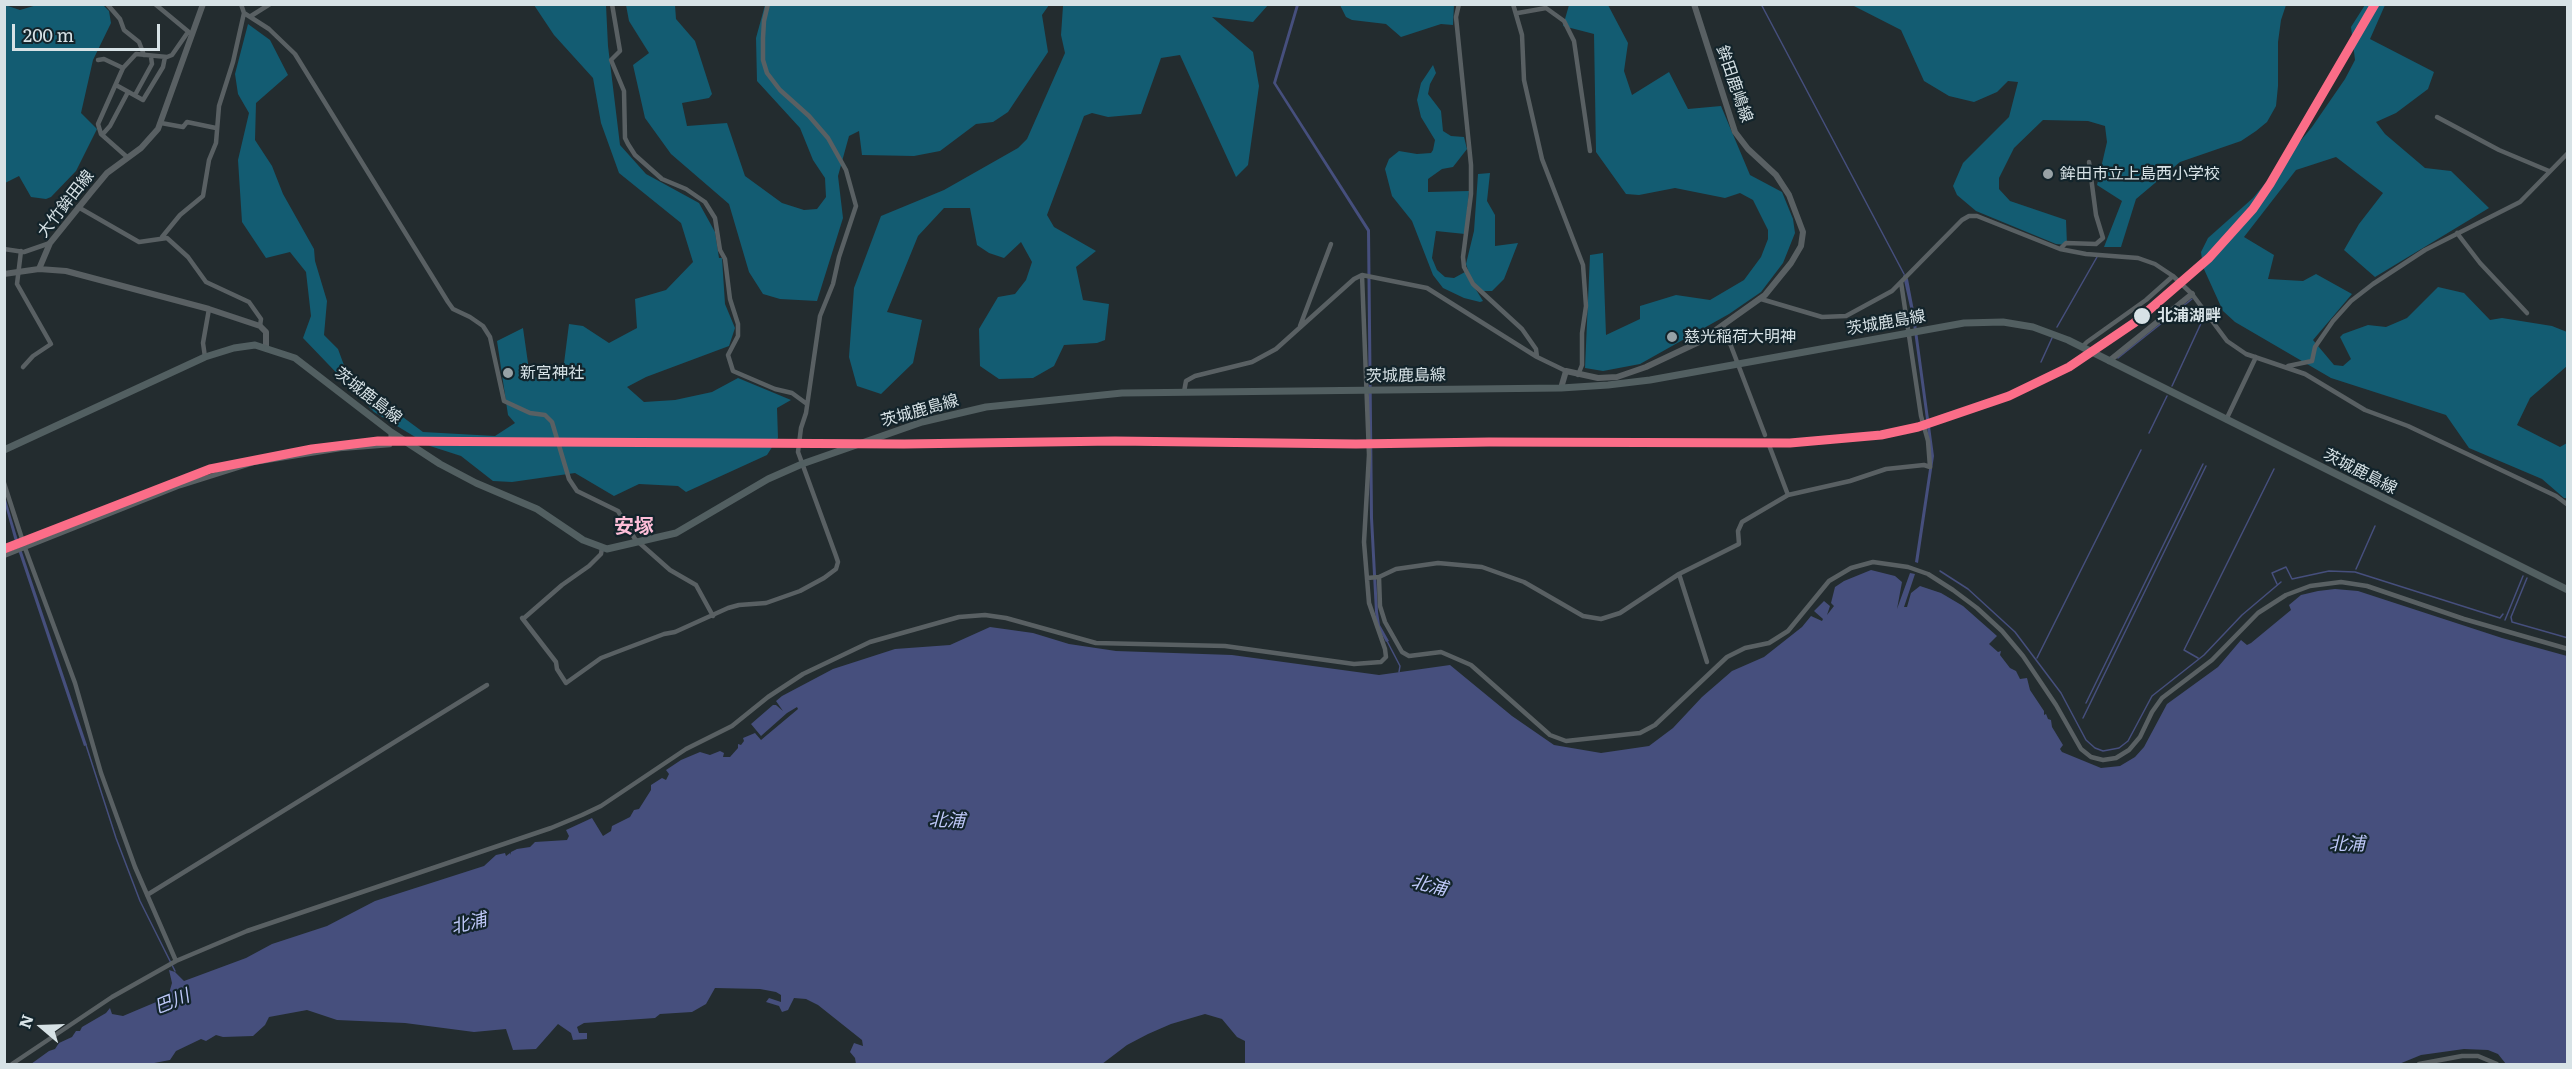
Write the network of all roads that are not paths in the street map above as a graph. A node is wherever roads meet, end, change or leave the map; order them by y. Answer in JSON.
{"nodes":[{"id":1,"x":107,"y":4,"type":"edge"},
{"id":2,"x":155,"y":4,"type":"edge"},
{"id":3,"x":203,"y":4,"type":"edge"},
{"id":4,"x":241,"y":4,"type":"edge"},
{"id":5,"x":270,"y":4,"type":"edge"},
{"id":6,"x":612,"y":4,"type":"edge"},
{"id":7,"x":768,"y":4,"type":"edge"},
{"id":8,"x":1459,"y":4,"type":"edge"},
{"id":9,"x":1513,"y":4,"type":"edge"},
{"id":10,"x":1694,"y":4,"type":"edge"},
{"id":11,"x":244,"y":13,"type":"junction"},
{"id":12,"x":1518,"y":15,"type":"junction"},
{"id":13,"x":251,"y":16,"type":"junction"},
{"id":14,"x":190,"y":33,"type":"junction"},
{"id":15,"x":144,"y":55,"type":"junction"},
{"id":16,"x":151,"y":57,"type":"junction"},
{"id":17,"x":165,"y":57,"type":"junction"},
{"id":18,"x":98,"y":60,"type":"dead end"},
{"id":19,"x":123,"y":68,"type":"junction"},
{"id":20,"x":116,"y":85,"type":"junction"},
{"id":21,"x":128,"y":92,"type":"junction"},
{"id":22,"x":135,"y":96,"type":"junction"},
{"id":23,"x":2437,"y":117,"type":"dead end"},
{"id":24,"x":161,"y":123,"type":"junction"},
{"id":25,"x":216,"y":128,"type":"junction"},
{"id":26,"x":102,"y":135,"type":"junction"},
{"id":27,"x":1590,"y":151,"type":"dead end"},
{"id":28,"x":2568,"y":153,"type":"edge"},
{"id":29,"x":127,"y":157,"type":"junction"},
{"id":30,"x":2089,"y":162,"type":"dead end"},
{"id":31,"x":2549,"y":171,"type":"junction"},
{"id":32,"x":78,"y":207,"type":"junction"},
{"id":33,"x":2457,"y":233,"type":"junction"},
{"id":34,"x":162,"y":237,"type":"junction"},
{"id":35,"x":50,"y":243,"type":"junction"},
{"id":36,"x":1331,"y":244,"type":"dead end"},
{"id":37,"x":4,"y":249,"type":"edge"},
{"id":38,"x":2060,"y":249,"type":"junction"},
{"id":39,"x":21,"y":251,"type":"junction"},
{"id":40,"x":39,"y":269,"type":"junction"},
{"id":41,"x":19,"y":272,"type":"junction"},
{"id":42,"x":4,"y":274,"type":"edge"},
{"id":43,"x":1364,"y":275,"type":"junction"},
{"id":44,"x":2173,"y":276,"type":"junction"},
{"id":45,"x":1901,"y":282,"type":"junction"},
{"id":46,"x":2192,"y":294,"type":"junction"},
{"id":47,"x":1761,"y":299,"type":"junction"},
{"id":48,"x":209,"y":309,"type":"junction"},
{"id":49,"x":2528,"y":313,"type":"dead end"},
{"id":50,"x":1723,"y":325,"type":"junction"},
{"id":51,"x":260,"y":326,"type":"junction"},
{"id":52,"x":1299,"y":328,"type":"junction"},
{"id":53,"x":1909,"y":333,"type":"junction"},
{"id":54,"x":266,"y":347,"type":"junction"},
{"id":55,"x":2082,"y":348,"type":"junction"},
{"id":56,"x":205,"y":357,"type":"junction"},
{"id":57,"x":1537,"y":357,"type":"junction"},
{"id":58,"x":2256,"y":357,"type":"junction"},
{"id":59,"x":2109,"y":361,"type":"junction"},
{"id":60,"x":1738,"y":363,"type":"junction"},
{"id":61,"x":2285,"y":366,"type":"junction"},
{"id":62,"x":23,"y":367,"type":"dead end"},
{"id":63,"x":1646,"y":367,"type":"junction"},
{"id":64,"x":1566,"y":371,"type":"junction"},
{"id":65,"x":1578,"y":375,"type":"junction"},
{"id":66,"x":1650,"y":380,"type":"junction"},
{"id":67,"x":1561,"y":388,"type":"junction"},
{"id":68,"x":1367,"y":391,"type":"junction"},
{"id":69,"x":1184,"y":392,"type":"junction"},
{"id":70,"x":807,"y":404,"type":"junction"},
{"id":71,"x":2226,"y":420,"type":"junction"},
{"id":72,"x":391,"y":432,"type":"junction"},
{"id":73,"x":1765,"y":435,"type":"dead end"},
{"id":74,"x":1769,"y":445,"type":"dead end"},
{"id":75,"x":4,"y":450,"type":"edge"},
{"id":76,"x":802,"y":464,"type":"junction"},
{"id":77,"x":4,"y":483,"type":"edge"},
{"id":78,"x":1788,"y":495,"type":"junction"},
{"id":79,"x":2568,"y":505,"type":"edge"},
{"id":80,"x":639,"y":542,"type":"junction"},
{"id":81,"x":24,"y":548,"type":"junction"},
{"id":82,"x":602,"y":548,"type":"junction"},
{"id":83,"x":4,"y":556,"type":"edge"},
{"id":84,"x":1679,"y":574,"type":"junction"},
{"id":85,"x":1379,"y":577,"type":"junction"},
{"id":86,"x":1367,"y":578,"type":"junction"},
{"id":87,"x":2568,"y":591,"type":"edge"},
{"id":88,"x":713,"y":616,"type":"junction"},
{"id":89,"x":2568,"y":649,"type":"edge"},
{"id":90,"x":1707,"y":662,"type":"dead end"},
{"id":91,"x":487,"y":685,"type":"dead end"},
{"id":92,"x":147,"y":895,"type":"junction"},
{"id":93,"x":174,"y":962,"type":"junction"},
{"id":94,"x":12,"y":1065,"type":"edge"},
{"id":95,"x":2419,"y":1065,"type":"edge"},
{"id":96,"x":2497,"y":1065,"type":"edge"}],
"edges":[{"from":1,"to":15,"type":"street"},
{"from":2,"to":14,"type":"street"},
{"from":3,"to":14,"type":"main road","name":"大竹鉾田線"},
{"from":4,"to":11,"type":"street"},
{"from":5,"to":13,"type":"street"},
{"from":6,"to":70,"type":"street"},
{"from":7,"to":70,"type":"street"},
{"from":8,"to":57,"type":"street"},
{"from":9,"to":12,"type":"street"},
{"from":10,"to":47,"type":"main road","name":"鉾田鹿嶋線"},
{"from":11,"to":13,"type":"street"},
{"from":11,"to":25,"type":"street"},
{"from":12,"to":27,"type":"street"},
{"from":12,"to":65,"type":"street"},
{"from":13,"to":80,"type":"street"},
{"from":14,"to":17,"type":"street"},
{"from":14,"to":24,"type":"main road","name":"大竹鉾田線"},
{"from":15,"to":16,"type":"street"},
{"from":15,"to":19,"type":"street"},
{"from":16,"to":17,"type":"street"},
{"from":16,"to":22,"type":"street"},
{"from":17,"to":22,"type":"street"},
{"from":18,"to":19,"type":"street"},
{"from":19,"to":20,"type":"street"},
{"from":20,"to":21,"type":"street"},
{"from":20,"to":26,"type":"street"},
{"from":21,"to":22,"type":"street"},
{"from":21,"to":26,"type":"street"},
{"from":23,"to":31,"type":"street"},
{"from":24,"to":25,"type":"street"},
{"from":24,"to":29,"type":"main road","name":"大竹鉾田線"},
{"from":25,"to":34,"type":"street"},
{"from":26,"to":29,"type":"street"},
{"from":28,"to":31,"type":"street"},
{"from":29,"to":32,"type":"main road","name":"大竹鉾田線"},
{"from":30,"to":38,"type":"street"},
{"from":31,"to":33,"type":"street"},
{"from":32,"to":34,"type":"street"},
{"from":32,"to":35,"type":"main road","name":"大竹鉾田線"},
{"from":33,"to":49,"type":"street"},
{"from":33,"to":61,"type":"street"},
{"from":34,"to":51,"type":"street"},
{"from":35,"to":39,"type":"street"},
{"from":35,"to":40,"type":"main road","name":"大竹鉾田線"},
{"from":36,"to":52,"type":"street"},
{"from":37,"to":39,"type":"street"},
{"from":38,"to":44,"type":"street"},
{"from":38,"to":45,"type":"street"},
{"from":39,"to":41,"type":"street"},
{"from":40,"to":41,"type":"main road"},
{"from":40,"to":48,"type":"main road"},
{"from":41,"to":42,"type":"main road"},
{"from":41,"to":62,"type":"street"},
{"from":43,"to":52,"type":"street"},
{"from":43,"to":57,"type":"street"},
{"from":43,"to":68,"type":"street"},
{"from":44,"to":46,"type":"street"},
{"from":44,"to":55,"type":"street"},
{"from":45,"to":47,"type":"street"},
{"from":45,"to":53,"type":"street"},
{"from":46,"to":58,"type":"street"},
{"from":46,"to":59,"type":"main road"},
{"from":47,"to":50,"type":"main road","name":"鉾田鹿嶋線"},
{"from":48,"to":51,"type":"main road"},
{"from":48,"to":56,"type":"street"},
{"from":50,"to":60,"type":"street"},
{"from":50,"to":63,"type":"main road","name":"鉾田鹿嶋線"},
{"from":51,"to":54,"type":"main road"},
{"from":52,"to":69,"type":"street"},
{"from":53,"to":55,"type":"main road","name":"茨城鹿島線"},
{"from":53,"to":60,"type":"main road","name":"茨城鹿島線"},
{"from":53,"to":78,"type":"street"},
{"from":54,"to":56,"type":"main road"},
{"from":54,"to":72,"type":"main road","name":"茨城鹿島線"},
{"from":55,"to":59,"type":"main road","name":"茨城鹿島線"},
{"from":56,"to":75,"type":"main road"},
{"from":57,"to":64,"type":"street"},
{"from":58,"to":61,"type":"street"},
{"from":58,"to":71,"type":"street"},
{"from":59,"to":71,"type":"main road","name":"茨城鹿島線"},
{"from":60,"to":66,"type":"main road","name":"茨城鹿島線"},
{"from":60,"to":73,"type":"street"},
{"from":61,"to":79,"type":"street"},
{"from":63,"to":65,"type":"main road","name":"鉾田鹿嶋線"},
{"from":63,"to":66,"type":"main road"},
{"from":64,"to":65,"type":"main road","name":"鉾田鹿嶋線"},
{"from":64,"to":67,"type":"main road"},
{"from":66,"to":67,"type":"main road","name":"茨城鹿島線"},
{"from":67,"to":68,"type":"main road","name":"茨城鹿島線"},
{"from":68,"to":69,"type":"main road","name":"茨城鹿島線"},
{"from":68,"to":86,"type":"street"},
{"from":69,"to":76,"type":"main road","name":"茨城鹿島線"},
{"from":70,"to":76,"type":"street"},
{"from":71,"to":87,"type":"main road","name":"茨城鹿島線"},
{"from":72,"to":81,"type":"street"},
{"from":72,"to":82,"type":"main road","name":"茨城鹿島線"},
{"from":74,"to":78,"type":"street"},
{"from":76,"to":80,"type":"main road","name":"茨城鹿島線"},
{"from":76,"to":88,"type":"street"},
{"from":77,"to":81,"type":"street"},
{"from":78,"to":84,"type":"street"},
{"from":80,"to":82,"type":"main road","name":"茨城鹿島線"},
{"from":80,"to":88,"type":"street"},
{"from":81,"to":83,"type":"street"},
{"from":81,"to":92,"type":"street"},
{"from":82,"to":88,"type":"street"},
{"from":84,"to":85,"type":"street"},
{"from":84,"to":90,"type":"street"},
{"from":85,"to":86,"type":"street"},
{"from":85,"to":89,"type":"street"},
{"from":86,"to":93,"type":"street"},
{"from":91,"to":92,"type":"street"},
{"from":92,"to":93,"type":"street"},
{"from":93,"to":94,"type":"street"},
{"from":95,"to":96,"type":"street"}]}
